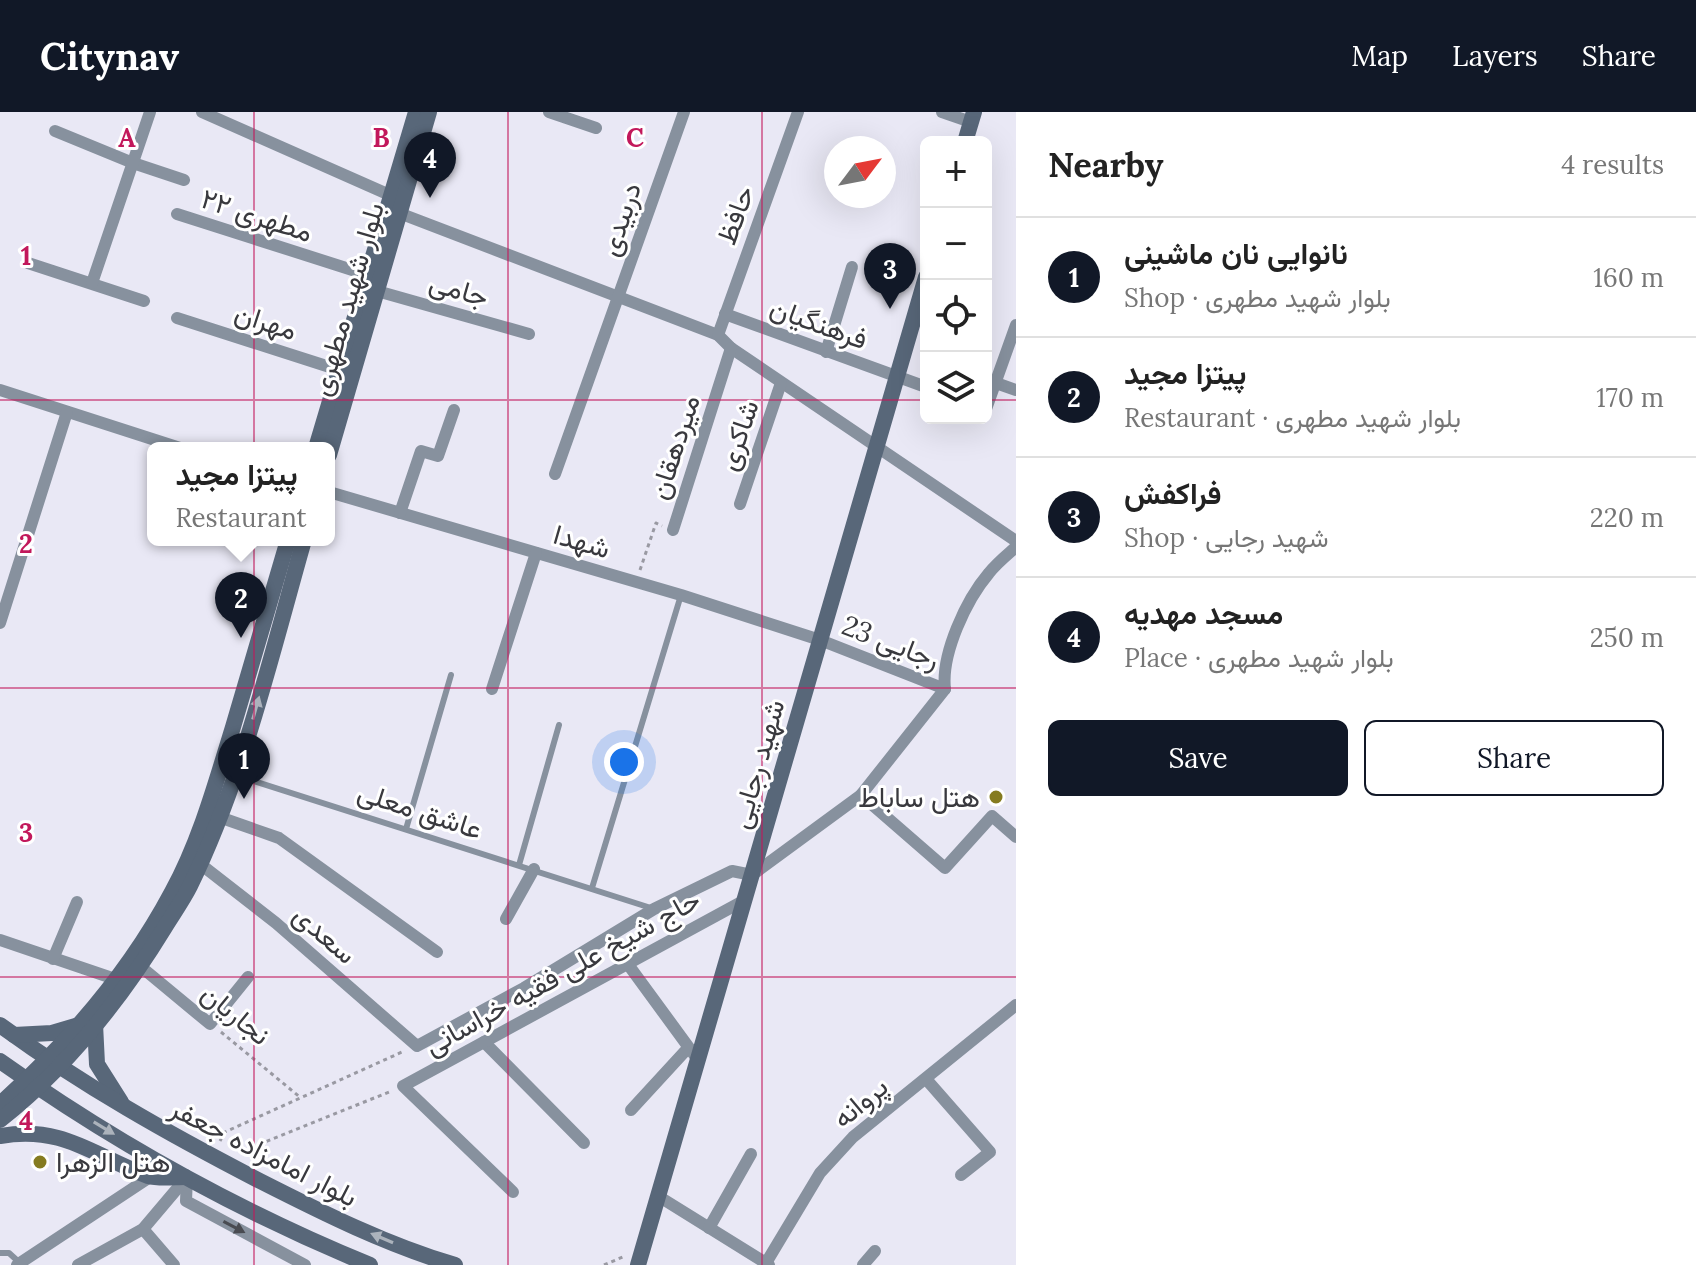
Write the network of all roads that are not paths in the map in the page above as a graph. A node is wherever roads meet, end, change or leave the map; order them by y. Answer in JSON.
{"nodes":[{"id":1,"x":150,"y":112,"type":"edge"},
{"id":2,"x":202,"y":112,"type":"edge"},
{"id":3,"x":416,"y":112,"type":"edge"},
{"id":4,"x":429,"y":112,"type":"edge"},
{"id":5,"x":549,"y":112,"type":"edge"},
{"id":6,"x":684,"y":112,"type":"edge"},
{"id":7,"x":798,"y":112,"type":"edge"},
{"id":8,"x":942,"y":112,"type":"edge"},
{"id":9,"x":973,"y":117,"type":"edge"},
{"id":10,"x":596,"y":128,"type":"dead end"},
{"id":11,"x":55,"y":131,"type":"dead end"},
{"id":12,"x":133,"y":163,"type":"junction"},
{"id":13,"x":184,"y":180,"type":"dead end"},
{"id":14,"x":392,"y":196,"type":"junction"},
{"id":15,"x":399,"y":213,"type":"junction"},
{"id":16,"x":177,"y":214,"type":"dead end"},
{"id":17,"x":28,"y":263,"type":"dead end"},
{"id":18,"x":852,"y":267,"type":"dead end"},
{"id":19,"x":368,"y":275,"type":"junction"},
{"id":20,"x":925,"y":280,"type":"edge"},
{"id":21,"x":92,"y":283,"type":"junction"},
{"id":22,"x":377,"y":291,"type":"junction"},
{"id":23,"x":618,"y":298,"type":"junction"},
{"id":24,"x":144,"y":301,"type":"dead end"},
{"id":25,"x":725,"y":314,"type":"junction"},
{"id":26,"x":177,"y":318,"type":"dead end"},
{"id":27,"x":1016,"y":325,"type":"edge"},
{"id":28,"x":529,"y":334,"type":"dead end"},
{"id":29,"x":718,"y":335,"type":"junction"},
{"id":30,"x":731,"y":348,"type":"junction"},
{"id":31,"x":826,"y":352,"type":"junction"},
{"id":32,"x":339,"y":370,"type":"junction"},
{"id":33,"x":897,"y":377,"type":"junction"},
{"id":34,"x":781,"y":383,"type":"junction"},
{"id":35,"x":996,"y":383,"type":"junction"},
{"id":36,"x":920,"y":385,"type":"edge"},
{"id":37,"x":0,"y":390,"type":"edge"},
{"id":38,"x":1016,"y":390,"type":"edge"},
{"id":39,"x":992,"y":393,"type":"edge"},
{"id":40,"x":454,"y":410,"type":"dead end"},
{"id":41,"x":67,"y":412,"type":"junction"},
{"id":42,"x":161,"y":442,"type":"edge"},
{"id":43,"x":318,"y":442,"type":"edge"},
{"id":44,"x":333,"y":442,"type":"edge"},
{"id":45,"x":876,"y":448,"type":"junction"},
{"id":46,"x":555,"y":474,"type":"dead end"},
{"id":47,"x":335,"y":494,"type":"edge"},
{"id":48,"x":740,"y":504,"type":"dead end"},
{"id":49,"x":400,"y":513,"type":"junction"},
{"id":50,"x":673,"y":530,"type":"road end"},
{"id":51,"x":1016,"y":544,"type":"edge"},
{"id":52,"x":286,"y":546,"type":"edge"},
{"id":53,"x":302,"y":546,"type":"edge"},
{"id":54,"x":536,"y":553,"type":"junction"},
{"id":55,"x":681,"y":595,"type":"junction"},
{"id":56,"x":0,"y":623,"type":"edge"},
{"id":57,"x":820,"y":640,"type":"junction"},
{"id":58,"x":451,"y":675,"type":"dead end"},
{"id":59,"x":492,"y":689,"type":"dead end"},
{"id":60,"x":945,"y":689,"type":"junction"},
{"id":61,"x":559,"y":725,"type":"dead end"},
{"id":62,"x":235,"y":775,"type":"junction"},
{"id":63,"x":861,"y":795,"type":"junction"},
{"id":64,"x":219,"y":817,"type":"junction"},
{"id":65,"x":406,"y":829,"type":"junction"},
{"id":66,"x":1016,"y":837,"type":"edge"},
{"id":67,"x":199,"y":863,"type":"junction"},
{"id":68,"x":519,"y":865,"type":"junction"},
{"id":69,"x":534,"y":869,"type":"junction"},
{"id":70,"x":752,"y":875,"type":"junction"},
{"id":71,"x":592,"y":888,"type":"junction"},
{"id":72,"x":745,"y":900,"type":"junction"},
{"id":73,"x":77,"y":902,"type":"dead end"},
{"id":74,"x":654,"y":909,"type":"junction"},
{"id":75,"x":506,"y":919,"type":"dead end"},
{"id":76,"x":0,"y":940,"type":"edge"},
{"id":77,"x":437,"y":952,"type":"dead end"},
{"id":78,"x":53,"y":959,"type":"junction"},
{"id":79,"x":627,"y":963,"type":"junction"},
{"id":80,"x":140,"y":966,"type":"junction"},
{"id":81,"x":248,"y":977,"type":"dead end"},
{"id":82,"x":115,"y":979,"type":"junction"},
{"id":83,"x":1016,"y":1005,"type":"edge"},
{"id":84,"x":88,"y":1024,"type":"junction"},
{"id":85,"x":0,"y":1025,"type":"edge"},
{"id":86,"x":14,"y":1035,"type":"junction"},
{"id":87,"x":484,"y":1042,"type":"junction"},
{"id":88,"x":417,"y":1046,"type":"joint"},
{"id":89,"x":693,"y":1054,"type":"junction"},
{"id":90,"x":0,"y":1061,"type":"edge"},
{"id":91,"x":53,"y":1063,"type":"junction"},
{"id":92,"x":926,"y":1079,"type":"junction"},
{"id":93,"x":32,"y":1084,"type":"junction"},
{"id":94,"x":0,"y":1104,"type":"edge"},
{"id":95,"x":126,"y":1109,"type":"junction"},
{"id":96,"x":631,"y":1110,"type":"dead end"},
{"id":97,"x":0,"y":1120,"type":"edge"},
{"id":98,"x":0,"y":1136,"type":"edge"},
{"id":99,"x":584,"y":1143,"type":"dead end"},
{"id":100,"x":751,"y":1154,"type":"dead end"},
{"id":101,"x":961,"y":1175,"type":"dead end"},
{"id":102,"x":150,"y":1177,"type":"junction"},
{"id":103,"x":187,"y":1177,"type":"junction"},
{"id":104,"x":513,"y":1192,"type":"dead end"},
{"id":105,"x":658,"y":1196,"type":"junction"},
{"id":106,"x":709,"y":1228,"type":"junction"},
{"id":107,"x":143,"y":1229,"type":"junction"},
{"id":108,"x":875,"y":1251,"type":"dead end"},
{"id":109,"x":0,"y":1253,"type":"edge"},
{"id":110,"x":639,"y":1263,"type":"edge"},
{"id":111,"x":19,"y":1264,"type":"edge"},
{"id":112,"x":768,"y":1264,"type":"edge"},
{"id":113,"x":78,"y":1265,"type":"edge"},
{"id":114,"x":174,"y":1265,"type":"edge"},
{"id":115,"x":305,"y":1265,"type":"edge"},
{"id":116,"x":370,"y":1265,"type":"edge"},
{"id":117,"x":455,"y":1265,"type":"edge"},
{"id":118,"x":863,"y":1265,"type":"edge"}],
"edges":[{"from":1,"to":12,"type":"street"},
{"from":2,"to":14,"type":"street"},
{"from":3,"to":14,"type":"main road","name":"بلوار شهید مطهری"},
{"from":4,"to":15,"type":"main road","name":"بلوار شهید مطهری"},
{"from":5,"to":10,"type":"street"},
{"from":6,"to":23,"type":"street","name":"دربیدی"},
{"from":7,"to":25,"type":"street","name":"حافظ"},
{"from":8,"to":9,"type":"street"},
{"from":11,"to":12,"type":"street"},
{"from":12,"to":13,"type":"street"},
{"from":12,"to":21,"type":"street"},
{"from":14,"to":19,"type":"main road","name":"بلوار شهید مطهری"},
{"from":15,"to":22,"type":"main road","name":"بلوار شهید مطهری"},
{"from":15,"to":23,"type":"street"},
{"from":16,"to":19,"type":"street","name":"مطهری ۲۲"},
{"from":17,"to":21,"type":"street"},
{"from":18,"to":31,"type":"street"},
{"from":19,"to":32,"type":"main road","name":"بلوار شهید مطهری"},
{"from":20,"to":33,"type":"main road","name":"شهید رجایی"},
{"from":21,"to":24,"type":"street"},
{"from":22,"to":28,"type":"street","name":"جامی"},
{"from":22,"to":44,"type":"main road","name":"بلوار شهید مطهری"},
{"from":23,"to":29,"type":"street"},
{"from":23,"to":46,"type":"street","name":"دربیدی"},
{"from":25,"to":29,"type":"street","name":"حافظ"},
{"from":25,"to":31,"type":"street","name":"فرهنگیان"},
{"from":26,"to":32,"type":"street","name":"مهران"},
{"from":27,"to":35,"type":"street"},
{"from":29,"to":30,"type":"street"},
{"from":30,"to":34,"type":"street"},
{"from":30,"to":50,"type":"street","name":"میردهقان"},
{"from":31,"to":33,"type":"street","name":"فرهنگیان"},
{"from":32,"to":43,"type":"main road","name":"بلوار شهید مطهری"},
{"from":33,"to":36,"type":"street","name":"فرهنگیان"},
{"from":33,"to":45,"type":"main road","name":"شهید رجایی"},
{"from":34,"to":45,"type":"street"},
{"from":34,"to":48,"type":"street","name":"شاکری"},
{"from":35,"to":38,"type":"street"},
{"from":35,"to":39,"type":"street"},
{"from":37,"to":41,"type":"street"},
{"from":40,"to":49,"type":"street"},
{"from":41,"to":42,"type":"street"},
{"from":41,"to":56,"type":"street"},
{"from":45,"to":51,"type":"street"},
{"from":45,"to":57,"type":"main road","name":"شهید رجایی"},
{"from":47,"to":49,"type":"street","name":"شهدا"},
{"from":49,"to":54,"type":"street","name":"شهدا"},
{"from":51,"to":60,"type":"street"},
{"from":52,"to":82,"type":"main road"},
{"from":62,"to":53,"type":"main road","one_way":true},
{"from":54,"to":55,"type":"street","name":"شهدا"},
{"from":54,"to":59,"type":"street"},
{"from":55,"to":57,"type":"street","name":"شهدا"},
{"from":55,"to":71,"type":"lane"},
{"from":57,"to":60,"type":"street","name":"رجایی 23"},
{"from":57,"to":70,"type":"main road","name":"شهید رجایی"},
{"from":58,"to":65,"type":"lane"},
{"from":60,"to":63,"type":"street"},
{"from":61,"to":68,"type":"lane"},
{"from":62,"to":64,"type":"main road"},
{"from":62,"to":65,"type":"lane","name":"عاشق معلی"},
{"from":63,"to":66,"type":"street"},
{"from":63,"to":70,"type":"street"},
{"from":64,"to":67,"type":"main road"},
{"from":64,"to":77,"type":"street"},
{"from":65,"to":68,"type":"lane","name":"عاشق معلی"},
{"from":67,"to":80,"type":"main road"},
{"from":67,"to":88,"type":"street","name":"سعدی"},
{"from":68,"to":69,"type":"lane","name":"عاشق معلی"},
{"from":69,"to":71,"type":"lane","name":"عاشق معلی"},
{"from":69,"to":75,"type":"street"},
{"from":70,"to":72,"type":"main road","name":"شهید رجایی"},
{"from":70,"to":74,"type":"street","name":"حاج شیخ علی فقیه خراسانی"},
{"from":71,"to":74,"type":"lane","name":"عاشق معلی"},
{"from":72,"to":79,"type":"street","name":"حاج شیخ علی فقیه خراسانی"},
{"from":72,"to":89,"type":"main road","name":"شهید رجایی"},
{"from":73,"to":78,"type":"street"},
{"from":74,"to":88,"type":"street","name":"حاج شیخ علی فقیه خراسانی"},
{"from":76,"to":78,"type":"street"},
{"from":78,"to":82,"type":"street"},
{"from":79,"to":87,"type":"street","name":"حاج شیخ علی فقیه خراسانی"},
{"from":79,"to":89,"type":"street"},
{"from":80,"to":81,"type":"street","name":"نجاریان"},
{"from":80,"to":84,"type":"main road"},
{"from":82,"to":84,"type":"main road"},
{"from":83,"to":92,"type":"street","name":"پروانه"},
{"from":84,"to":86,"type":"main road"},
{"from":84,"to":91,"type":"main road"},
{"from":84,"to":95,"type":"main road"},
{"from":85,"to":86,"type":"main road","name":"بلوار امامزاده جعفر"},
{"from":86,"to":91,"type":"main road","name":"بلوار امامزاده جعفر"},
{"from":87,"to":99,"type":"street"},
{"from":87,"to":104,"type":"street","name":"حاج شیخ علی فقیه خراسانی"},
{"from":89,"to":96,"type":"street"},
{"from":89,"to":105,"type":"main road","name":"شهید رجایی"},
{"from":90,"to":93,"type":"main road","name":"بلوار امامزاده جعفر"},
{"from":91,"to":93,"type":"main road"},
{"from":91,"to":95,"type":"main road","name":"بلوار امامزاده جعفر"},
{"from":92,"to":101,"type":"street"},
{"from":92,"to":112,"type":"street","name":"پروانه"},
{"from":93,"to":94,"type":"main road"},
{"from":93,"to":97,"type":"main road"},
{"from":93,"to":103,"type":"main road","name":"بلوار امامزاده جعفر","one_way":true},
{"from":117,"to":95,"type":"main road","name":"بلوار امامزاده جعفر","one_way":true},
{"from":98,"to":102,"type":"main road"},
{"from":100,"to":106,"type":"street"},
{"from":102,"to":103,"type":"main road"},
{"from":102,"to":111,"type":"street"},
{"from":103,"to":107,"type":"street"},
{"from":103,"to":115,"type":"street","one_way":true},
{"from":103,"to":116,"type":"main road","name":"بلوار امامزاده جعفر"},
{"from":105,"to":106,"type":"street"},
{"from":105,"to":110,"type":"main road","name":"شهید رجایی"},
{"from":106,"to":112,"type":"street"},
{"from":107,"to":113,"type":"street"},
{"from":107,"to":114,"type":"street"},
{"from":108,"to":118,"type":"street"},
{"from":109,"to":111,"type":"lane"}]}
